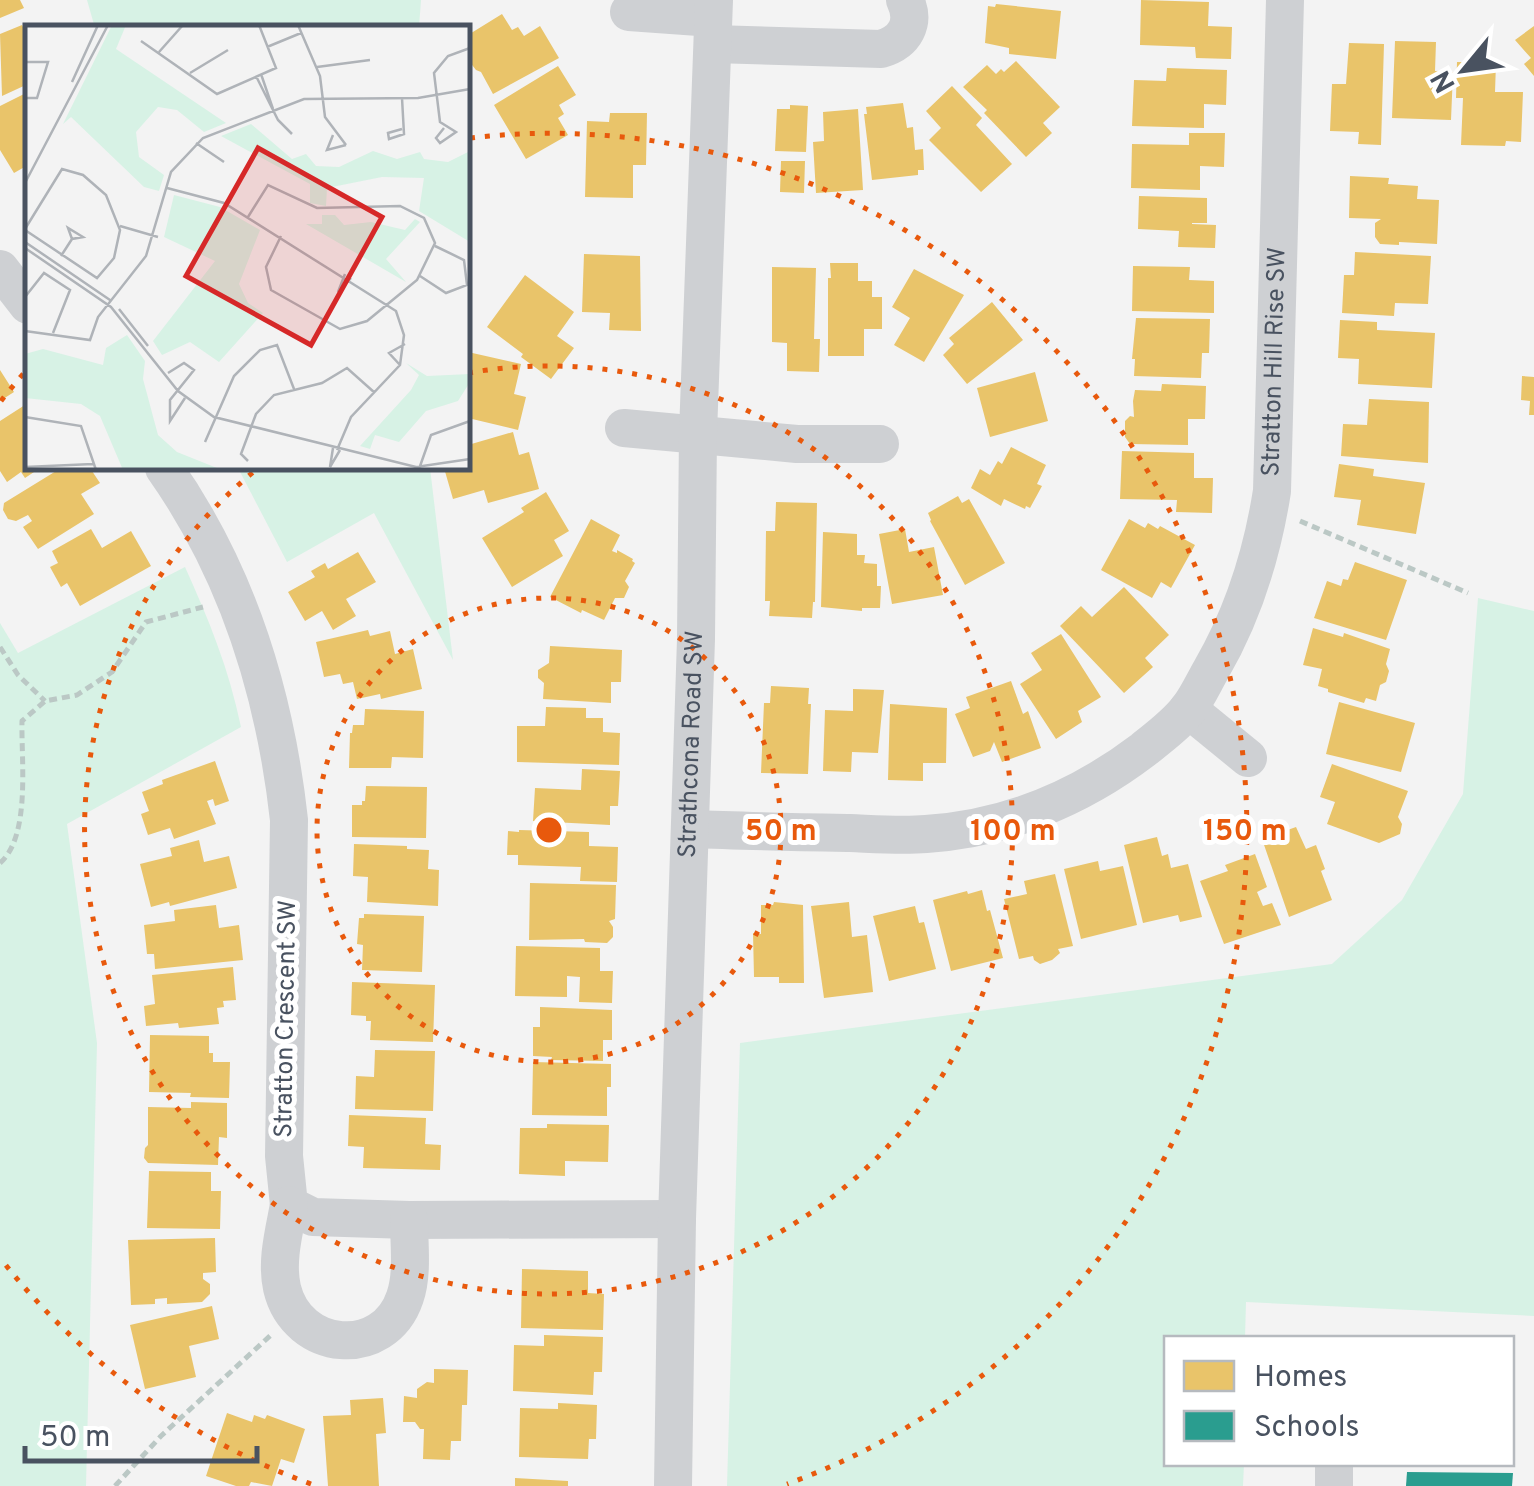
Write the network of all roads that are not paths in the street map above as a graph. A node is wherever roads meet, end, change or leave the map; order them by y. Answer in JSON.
{"nodes":[{"id":1,"x":905,"y":0,"type":"edge"},
{"id":2,"x":1284,"y":0,"type":"edge"},
{"id":3,"x":628,"y":12,"type":"dead end"},
{"id":4,"x":713,"y":21,"type":"edge"},
{"id":5,"x":0,"y":269,"type":"edge"},
{"id":6,"x":25,"y":301,"type":"edge"},
{"id":7,"x":624,"y":428,"type":"dead end"},
{"id":8,"x":698,"y":434,"type":"junction"},
{"id":9,"x":880,"y":444,"type":"dead end"},
{"id":10,"x":165,"y":470,"type":"edge"},
{"id":11,"x":1188,"y":709,"type":"junction"},
{"id":12,"x":1248,"y":758,"type":"dead end"},
{"id":13,"x":690,"y":829,"type":"junction"},
{"id":14,"x":289,"y":1205,"type":"junction"},
{"id":15,"x":677,"y":1219,"type":"junction"},
{"id":16,"x":409,"y":1220,"type":"junction"},
{"id":17,"x":673,"y":1486,"type":"edge"}],
"edges":[{"from":1,"to":4,"type":"street"},
{"from":2,"to":11,"type":"street","name":"Stratton Hill Rise SW"},
{"from":3,"to":4,"type":"street"},
{"from":4,"to":8,"type":"street","name":"Strathcona Road SW"},
{"from":5,"to":6,"type":"street"},
{"from":7,"to":8,"type":"street"},
{"from":8,"to":9,"type":"street"},
{"from":8,"to":13,"type":"street","name":"Strathcona Road SW"},
{"from":10,"to":14,"type":"street","name":"Stratton Crescent SW"},
{"from":11,"to":12,"type":"street"},
{"from":11,"to":13,"type":"street","name":"Stratton Hill Rise SW"},
{"from":13,"to":15,"type":"street","name":"Strathcona Road SW"},
{"from":14,"to":16,"type":"street"},
{"from":14,"to":16,"type":"street","name":"Stratton Crescent SW"},
{"from":15,"to":16,"type":"street"},
{"from":15,"to":17,"type":"street","name":"Strathcona Road SW"}]}
